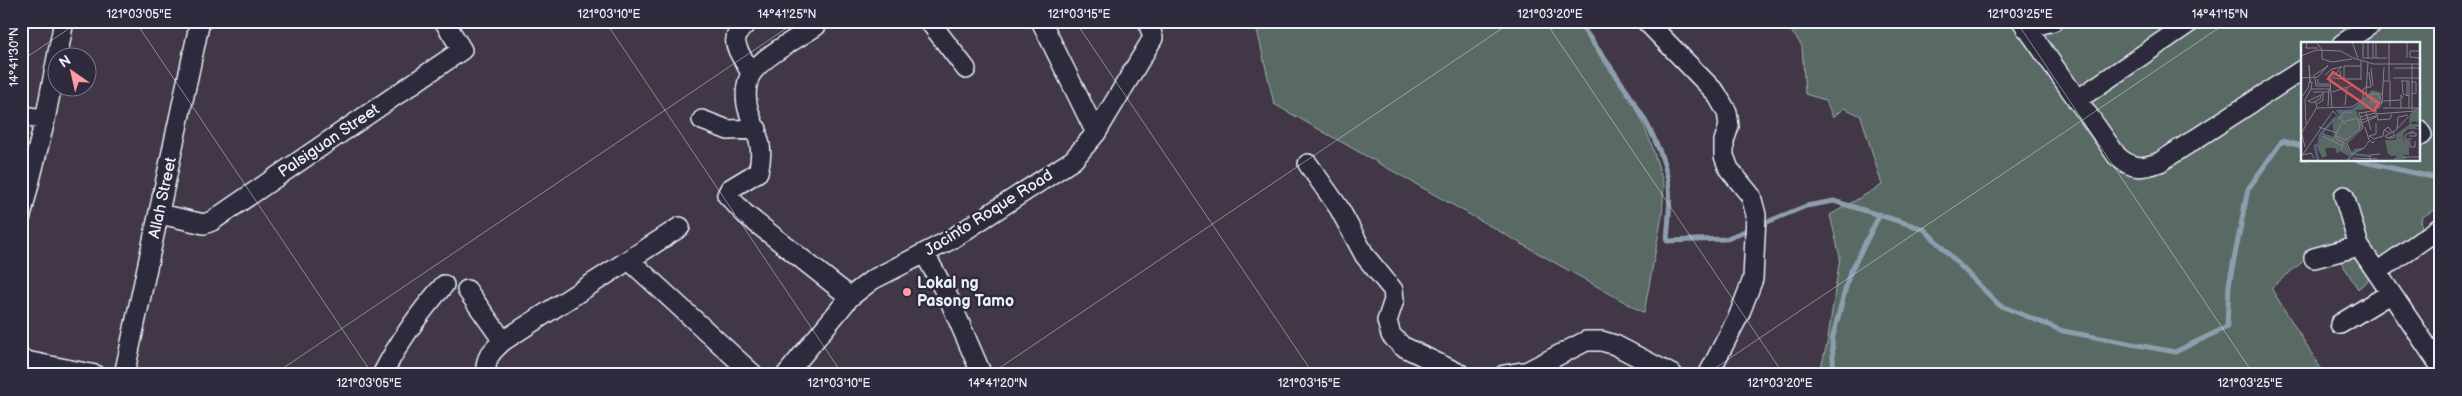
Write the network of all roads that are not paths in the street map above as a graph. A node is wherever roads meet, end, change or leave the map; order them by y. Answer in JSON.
{"nodes":[{"id":1,"x":64,"y":21,"type":"edge"},
{"id":2,"x":200,"y":21,"type":"edge"},
{"id":3,"x":444,"y":21,"type":"edge"},
{"id":4,"x":929,"y":21,"type":"edge"},
{"id":5,"x":1041,"y":21,"type":"edge"},
{"id":6,"x":1148,"y":21,"type":"edge"},
{"id":7,"x":1646,"y":21,"type":"edge"},
{"id":8,"x":2053,"y":21,"type":"edge"},
{"id":9,"x":2192,"y":21,"type":"edge"},
{"id":10,"x":2376,"y":21,"type":"edge"},
{"id":11,"x":2024,"y":24,"type":"edge"},
{"id":12,"x":745,"y":25,"type":"dead end"},
{"id":13,"x":816,"y":26,"type":"dead end"},
{"id":14,"x":2350,"y":42,"type":"edge"},
{"id":15,"x":966,"y":69,"type":"dead end"},
{"id":16,"x":2301,"y":71,"type":"edge"},
{"id":17,"x":751,"y":73,"type":"junction"},
{"id":18,"x":2077,"y":100,"type":"junction"},
{"id":19,"x":21,"y":115,"type":"edge"},
{"id":20,"x":45,"y":120,"type":"junction"},
{"id":21,"x":702,"y":120,"type":"dead end"},
{"id":22,"x":757,"y":129,"type":"junction"},
{"id":23,"x":1096,"y":133,"type":"junction"},
{"id":24,"x":1308,"y":164,"type":"dead end"},
{"id":25,"x":2344,"y":196,"type":"dead end"},
{"id":26,"x":160,"y":214,"type":"junction"},
{"id":27,"x":21,"y":216,"type":"edge"},
{"id":28,"x":680,"y":226,"type":"dead end"},
{"id":29,"x":2441,"y":228,"type":"edge"},
{"id":30,"x":2359,"y":246,"type":"junction"},
{"id":31,"x":925,"y":254,"type":"junction"},
{"id":32,"x":2314,"y":258,"type":"dead end"},
{"id":33,"x":629,"y":260,"type":"junction"},
{"id":34,"x":2377,"y":272,"type":"junction"},
{"id":35,"x":444,"y":285,"type":"dead end"},
{"id":36,"x":467,"y":290,"type":"dead end"},
{"id":37,"x":2391,"y":293,"type":"junction"},
{"id":38,"x":850,"y":297,"type":"junction"},
{"id":39,"x":2340,"y":324,"type":"dead end"},
{"id":40,"x":503,"y":341,"type":"junction"},
{"id":41,"x":21,"y":360,"type":"edge"},
{"id":42,"x":2441,"y":368,"type":"edge"},
{"id":43,"x":96,"y":375,"type":"edge"},
{"id":44,"x":124,"y":375,"type":"edge"},
{"id":45,"x":382,"y":375,"type":"edge"},
{"id":46,"x":486,"y":375,"type":"edge"},
{"id":47,"x":754,"y":375,"type":"edge"},
{"id":48,"x":786,"y":375,"type":"edge"},
{"id":49,"x":982,"y":375,"type":"edge"},
{"id":50,"x":1462,"y":375,"type":"edge"},
{"id":51,"x":1504,"y":375,"type":"edge"},
{"id":52,"x":1673,"y":375,"type":"edge"},
{"id":53,"x":1708,"y":375,"type":"edge"}],
"edges":[{"from":1,"to":20,"type":"street"},
{"from":2,"to":26,"type":"street","name":"Allah Street"},
{"from":3,"to":26,"type":"street","name":"Palsiguan Street"},
{"from":4,"to":15,"type":"street"},
{"from":5,"to":23,"type":"street"},
{"from":6,"to":23,"type":"street","name":"Jacinto Roque Road"},
{"from":7,"to":53,"type":"street"},
{"from":8,"to":11,"type":"street"},
{"from":9,"to":18,"type":"street"},
{"from":10,"to":14,"type":"street"},
{"from":11,"to":18,"type":"street"},
{"from":12,"to":17,"type":"street"},
{"from":13,"to":17,"type":"street"},
{"from":16,"to":18,"type":"street"},
{"from":17,"to":22,"type":"street"},
{"from":19,"to":20,"type":"street"},
{"from":20,"to":27,"type":"street"},
{"from":21,"to":22,"type":"street"},
{"from":22,"to":38,"type":"street"},
{"from":23,"to":31,"type":"street","name":"Jacinto Roque Road"},
{"from":24,"to":50,"type":"street"},
{"from":25,"to":30,"type":"street"},
{"from":26,"to":44,"type":"street","name":"Allah Street"},
{"from":28,"to":33,"type":"street"},
{"from":29,"to":34,"type":"street"},
{"from":30,"to":32,"type":"street"},
{"from":30,"to":34,"type":"street"},
{"from":31,"to":38,"type":"street","name":"Jacinto Roque Road"},
{"from":31,"to":49,"type":"street"},
{"from":33,"to":40,"type":"street"},
{"from":33,"to":47,"type":"street"},
{"from":34,"to":37,"type":"street"},
{"from":35,"to":45,"type":"street"},
{"from":36,"to":40,"type":"street"},
{"from":37,"to":39,"type":"street"},
{"from":37,"to":42,"type":"street"},
{"from":38,"to":48,"type":"street","name":"Jacinto Roque Road"},
{"from":40,"to":46,"type":"street"},
{"from":41,"to":43,"type":"street"},
{"from":51,"to":52,"type":"street"}]}
